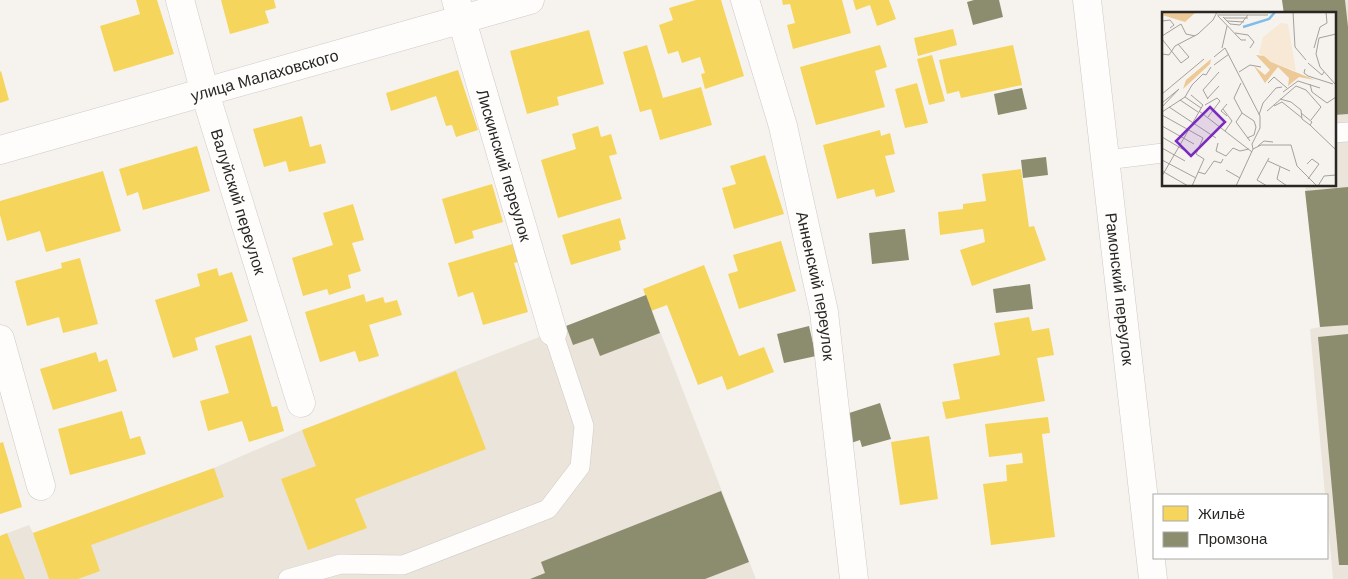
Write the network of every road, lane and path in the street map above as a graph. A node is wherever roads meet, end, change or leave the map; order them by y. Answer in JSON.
{"nodes":[{"id":1,"x":180,"y":0,"type":"edge"},
{"id":2,"x":530,"y":0,"type":"edge"},
{"id":3,"x":745,"y":0,"type":"edge"},
{"id":4,"x":1087,"y":0,"type":"edge"},
{"id":5,"x":458,"y":9,"type":"edge"},
{"id":6,"x":205,"y":93,"type":"junction"},
{"id":7,"x":0,"y":150,"type":"edge"},
{"id":8,"x":1162,"y":154,"type":"edge"},
{"id":9,"x":1106,"y":160,"type":"junction"},
{"id":10,"x":553,"y":332,"type":"joint"},
{"id":11,"x":0,"y":340,"type":"edge"},
{"id":12,"x":301,"y":403,"type":"dead end"},
{"id":13,"x":41,"y":486,"type":"dead end"},
{"id":14,"x":288,"y":579,"type":"edge"},
{"id":15,"x":854,"y":579,"type":"edge"},
{"id":16,"x":1153,"y":579,"type":"edge"}],
"edges":[{"from":1,"to":6,"type":"street","name":"Валуйский переулок"},
{"from":2,"to":5,"type":"street","name":"улица Малаховского"},
{"from":3,"to":15,"type":"street","name":"Анненский переулок"},
{"from":4,"to":9,"type":"street","name":"Рамонский переулок"},
{"from":5,"to":6,"type":"street","name":"улица Малаховского"},
{"from":5,"to":10,"type":"street","name":"Лискинский переулок"},
{"from":6,"to":7,"type":"street","name":"улица Малаховского"},
{"from":6,"to":12,"type":"street","name":"Валуйский переулок"},
{"from":8,"to":9,"type":"lane"},
{"from":9,"to":16,"type":"street","name":"Рамонский переулок"},
{"from":10,"to":14,"type":"lane"},
{"from":11,"to":13,"type":"street"}]}
